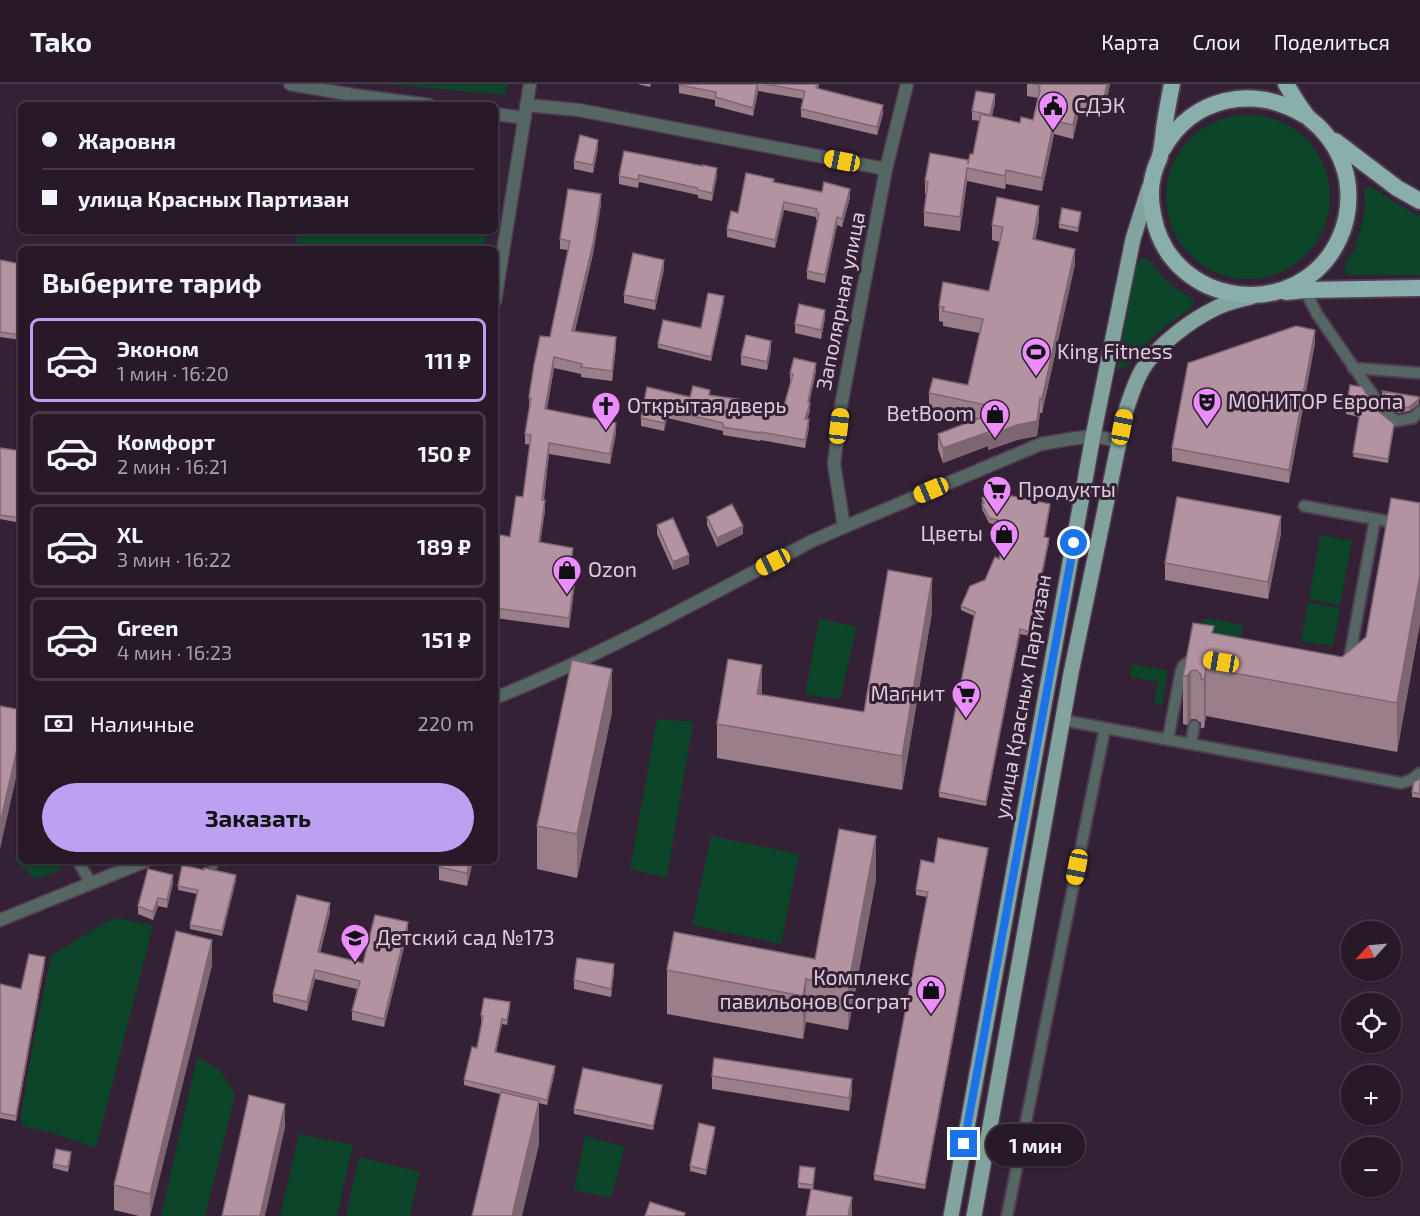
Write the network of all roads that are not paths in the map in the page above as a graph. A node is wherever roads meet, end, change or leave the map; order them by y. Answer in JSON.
{"nodes":[{"id":1,"x":290,"y":84,"type":"edge"},
{"id":2,"x":530,"y":84,"type":"edge"},
{"id":3,"x":908,"y":84,"type":"edge"},
{"id":4,"x":1172,"y":84,"type":"edge"},
{"id":5,"x":1286,"y":84,"type":"edge"},
{"id":6,"x":406,"y":102,"type":"edge"},
{"id":7,"x":526,"y":105,"type":"junction"},
{"id":8,"x":498,"y":114,"type":"edge"},
{"id":9,"x":1307,"y":116,"type":"junction"},
{"id":10,"x":525,"y":118,"type":"junction"},
{"id":11,"x":1326,"y":135,"type":"junction"},
{"id":12,"x":1158,"y":162,"type":"junction"},
{"id":13,"x":886,"y":169,"type":"junction"},
{"id":14,"x":1420,"y":201,"type":"edge"},
{"id":15,"x":498,"y":283,"type":"edge"},
{"id":16,"x":1420,"y":288,"type":"edge"},
{"id":17,"x":1305,"y":290,"type":"junction"},
{"id":18,"x":1267,"y":294,"type":"junction"},
{"id":19,"x":1353,"y":368,"type":"junction"},
{"id":20,"x":1420,"y":372,"type":"edge"},
{"id":21,"x":1420,"y":411,"type":"edge"},
{"id":22,"x":1094,"y":436,"type":"junction"},
{"id":23,"x":1119,"y":441,"type":"junction"},
{"id":24,"x":1304,"y":506,"type":"dead end"},
{"id":25,"x":1375,"y":519,"type":"junction"},
{"id":26,"x":843,"y":527,"type":"junction"},
{"id":27,"x":1420,"y":527,"type":"edge"},
{"id":28,"x":1200,"y":658,"type":"edge"},
{"id":29,"x":1347,"y":671,"type":"edge"},
{"id":30,"x":498,"y":697,"type":"edge"},
{"id":31,"x":1062,"y":720,"type":"junction"},
{"id":32,"x":1194,"y":726,"type":"dead end"},
{"id":33,"x":1105,"y":728,"type":"junction"},
{"id":34,"x":1168,"y":739,"type":"junction"},
{"id":35,"x":1191,"y":744,"type":"junction"},
{"id":36,"x":1420,"y":773,"type":"edge"},
{"id":37,"x":80,"y":864,"type":"edge"},
{"id":38,"x":139,"y":864,"type":"edge"},
{"id":39,"x":91,"y":884,"type":"junction"},
{"id":40,"x":0,"y":920,"type":"edge"},
{"id":41,"x":951,"y":1216,"type":"edge"},
{"id":42,"x":974,"y":1216,"type":"edge"},
{"id":43,"x":1007,"y":1216,"type":"edge"}],
"edges":[{"from":1,"to":6,"type":"street"},
{"from":2,"to":7,"type":"street"},
{"from":3,"to":13,"type":"street","name":"Заполярная улица"},
{"from":4,"to":12,"type":"highway","name":"улица Красных Партизан"},
{"from":5,"to":9,"type":"highway","name":"улица Красных Партизан"},
{"from":7,"to":10,"type":"street"},
{"from":7,"to":13,"type":"street"},
{"from":8,"to":10,"type":"street"},
{"from":9,"to":11,"type":"highway","name":"улица Красных Партизан"},
{"from":9,"to":12,"type":"highway"},
{"from":10,"to":15,"type":"street"},
{"from":11,"to":14,"type":"highway"},
{"from":11,"to":18,"type":"highway","name":"улица Красных Партизан"},
{"from":12,"to":18,"type":"highway"},
{"from":12,"to":22,"type":"main road","name":"улица Красных Партизан"},
{"from":13,"to":26,"type":"street","name":"Заполярная улица"},
{"from":16,"to":17,"type":"highway"},
{"from":17,"to":18,"type":"highway"},
{"from":17,"to":19,"type":"lane"},
{"from":18,"to":23,"type":"main road","name":"улица Красных Партизан"},
{"from":19,"to":20,"type":"lane"},
{"from":19,"to":21,"type":"lane"},
{"from":22,"to":23,"type":"street"},
{"from":22,"to":26,"type":"street"},
{"from":22,"to":41,"type":"main road","name":"улица Красных Партизан"},
{"from":23,"to":31,"type":"main road","name":"улица Красных Партизан"},
{"from":24,"to":25,"type":"lane"},
{"from":25,"to":27,"type":"lane"},
{"from":25,"to":29,"type":"lane"},
{"from":26,"to":30,"type":"street"},
{"from":28,"to":34,"type":"lane"},
{"from":31,"to":33,"type":"lane"},
{"from":31,"to":42,"type":"main road","name":"улица Красных Партизан"},
{"from":32,"to":35,"type":"lane"},
{"from":33,"to":34,"type":"lane"},
{"from":33,"to":43,"type":"lane"},
{"from":34,"to":35,"type":"lane"},
{"from":35,"to":36,"type":"lane"},
{"from":37,"to":39,"type":"lane"},
{"from":38,"to":39,"type":"street"},
{"from":39,"to":40,"type":"street"}]}
